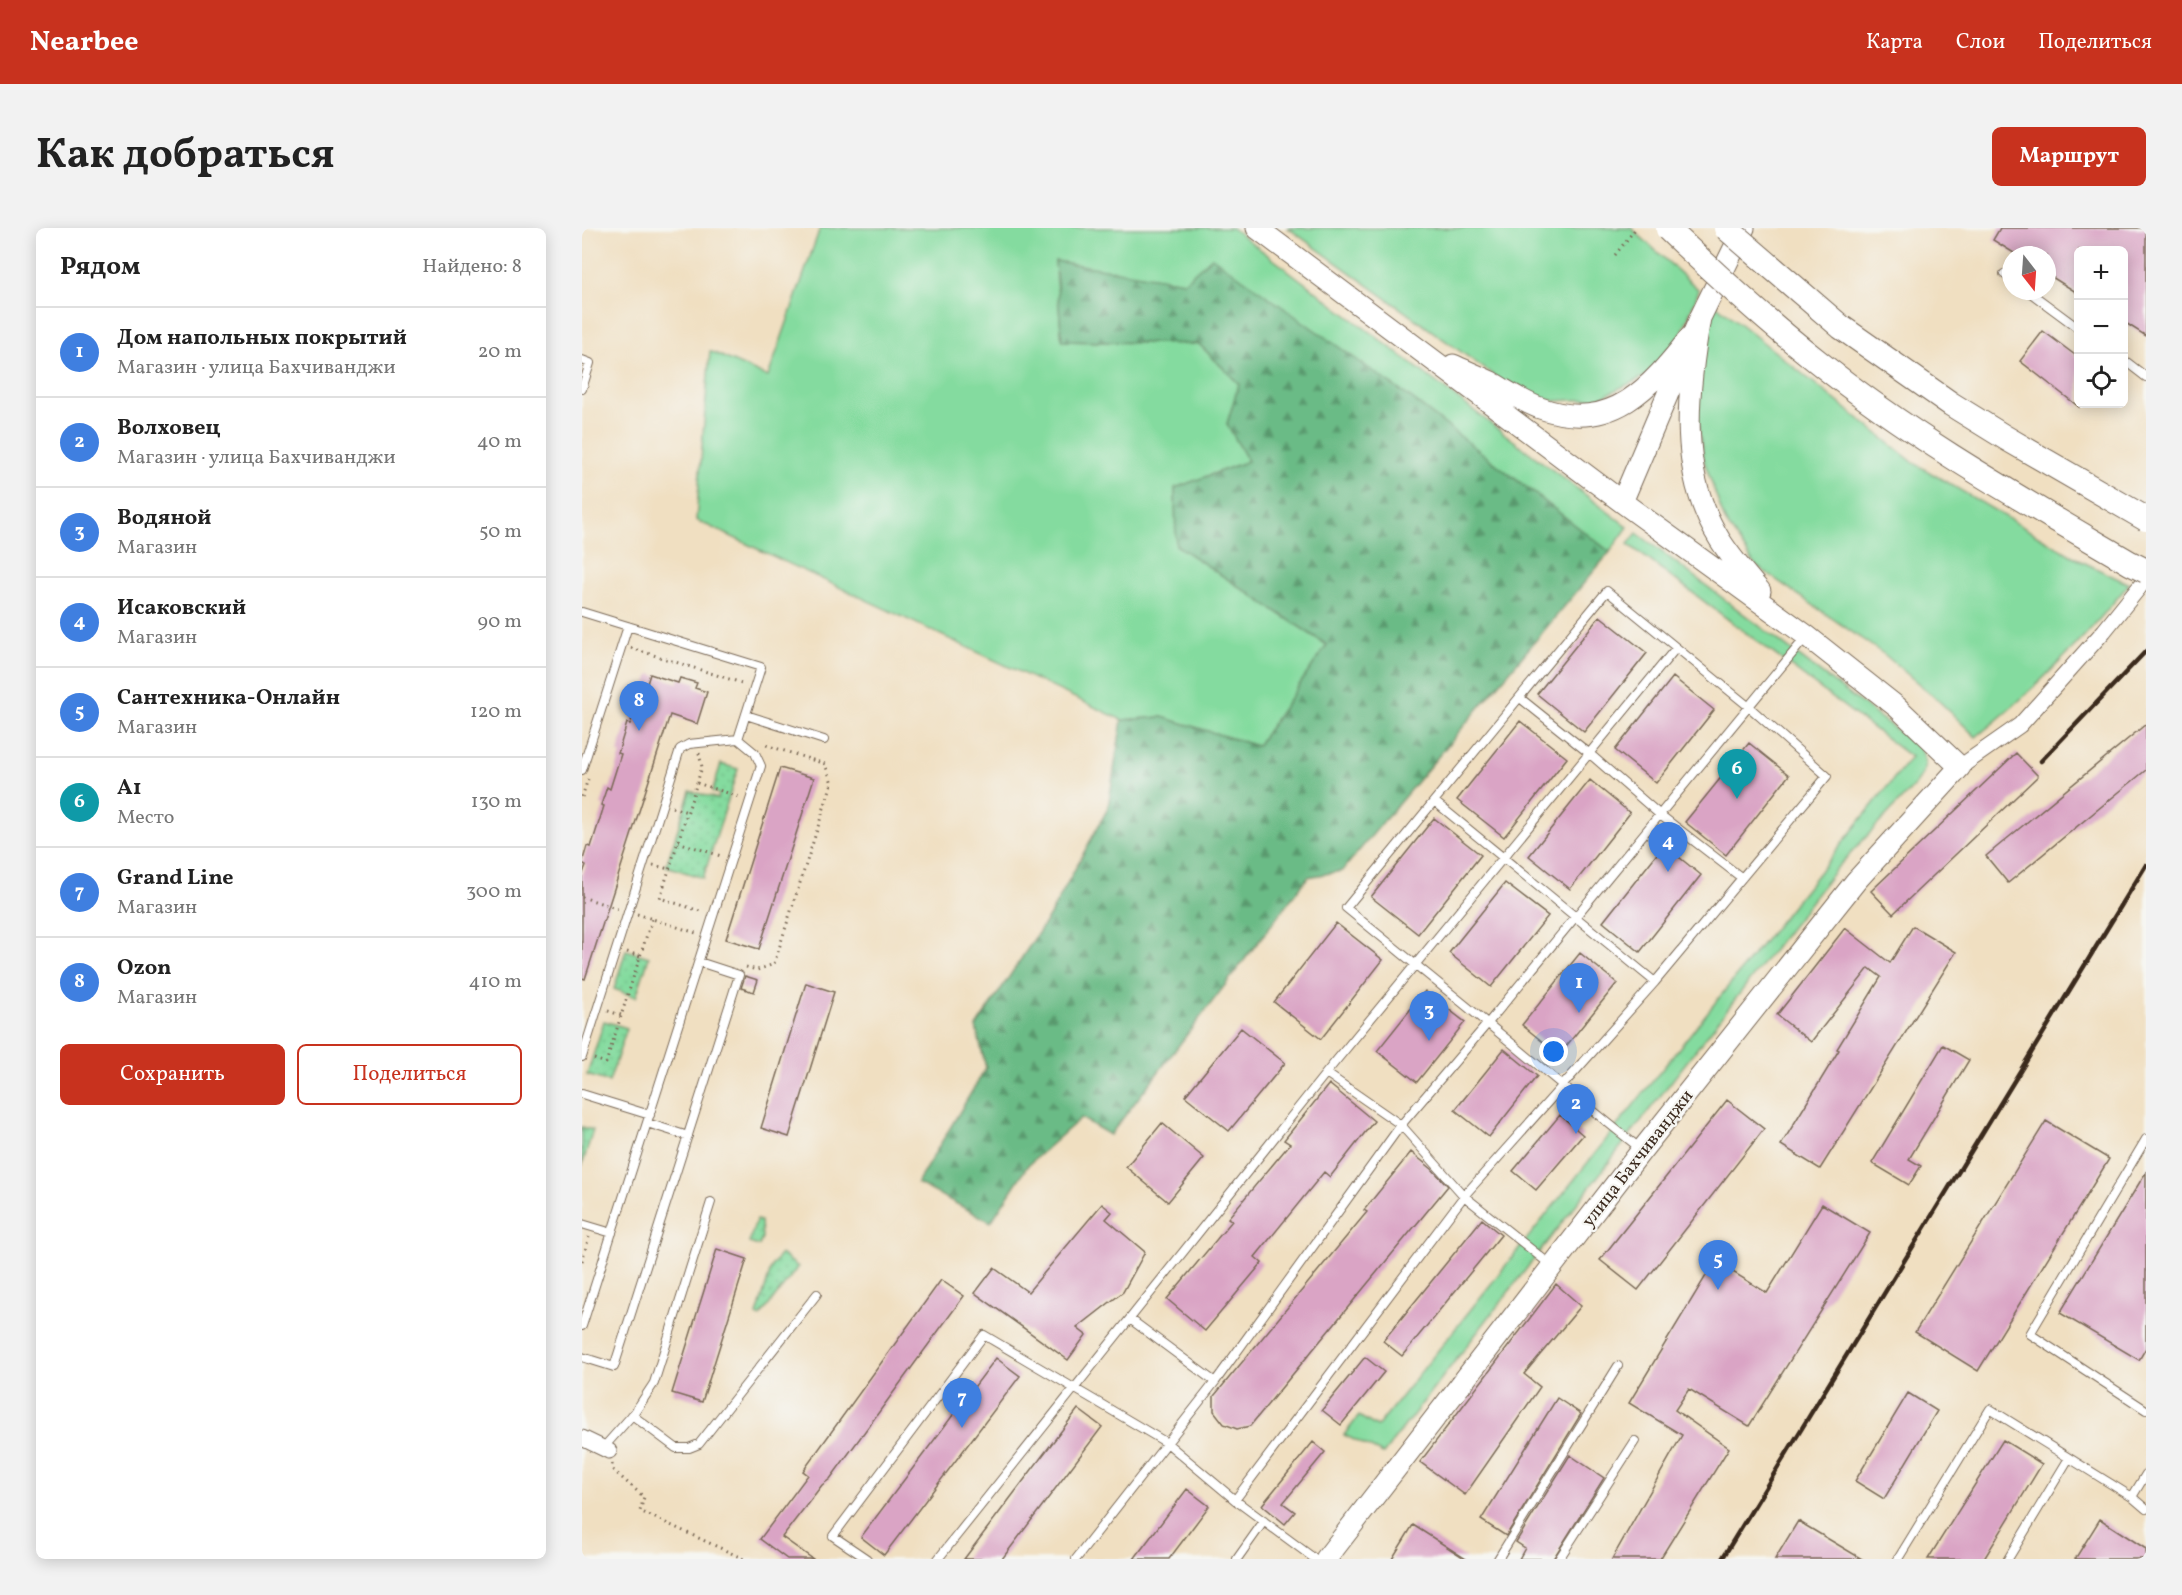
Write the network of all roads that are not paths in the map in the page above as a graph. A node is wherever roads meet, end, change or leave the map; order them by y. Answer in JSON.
{"nodes":[{"id":1,"x":1257,"y":228,"type":"edge"},
{"id":2,"x":1726,"y":228,"type":"edge"},
{"id":3,"x":1744,"y":228,"type":"edge"},
{"id":4,"x":1668,"y":229,"type":"edge"},
{"id":5,"x":2040,"y":300,"type":"edge"},
{"id":6,"x":1698,"y":324,"type":"junction"},
{"id":7,"x":2074,"y":324,"type":"edge"},
{"id":8,"x":1418,"y":349,"type":"junction"},
{"id":9,"x":582,"y":360,"type":"edge"},
{"id":10,"x":2128,"y":363,"type":"edge"},
{"id":11,"x":2146,"y":377,"type":"edge"},
{"id":12,"x":582,"y":388,"type":"edge"},
{"id":13,"x":1622,"y":502,"type":"junction"},
{"id":14,"x":2146,"y":519,"type":"edge"},
{"id":15,"x":2146,"y":571,"type":"edge"},
{"id":16,"x":2146,"y":579,"type":"edge"},
{"id":17,"x":582,"y":612,"type":"edge"},
{"id":18,"x":1781,"y":617,"type":"junction"},
{"id":19,"x":628,"y":626,"type":"junction"},
{"id":20,"x":1807,"y":636,"type":"junction"},
{"id":21,"x":1676,"y":648,"type":"junction"},
{"id":22,"x":1520,"y":698,"type":"junction"},
{"id":23,"x":1748,"y":706,"type":"junction"},
{"id":24,"x":746,"y":715,"type":"junction"},
{"id":25,"x":739,"y":738,"type":"junction"},
{"id":26,"x":824,"y":740,"type":"dead end"},
{"id":27,"x":1590,"y":754,"type":"junction"},
{"id":28,"x":1960,"y":767,"type":"junction"},
{"id":29,"x":582,"y":770,"type":"edge"},
{"id":30,"x":1434,"y":801,"type":"junction"},
{"id":31,"x":1659,"y":814,"type":"junction"},
{"id":32,"x":1504,"y":858,"type":"junction"},
{"id":33,"x":1742,"y":878,"type":"junction"},
{"id":34,"x":1575,"y":916,"type":"junction"},
{"id":35,"x":699,"y":962,"type":"junction"},
{"id":36,"x":1417,"y":965,"type":"junction"},
{"id":37,"x":1655,"y":982,"type":"junction"},
{"id":38,"x":1488,"y":1023,"type":"junction"},
{"id":39,"x":582,"y":1056,"type":"edge"},
{"id":40,"x":1326,"y":1073,"type":"junction"},
{"id":41,"x":1564,"y":1086,"type":"junction"},
{"id":42,"x":582,"y":1094,"type":"edge"},
{"id":43,"x":648,"y":1119,"type":"junction"},
{"id":44,"x":1401,"y":1125,"type":"junction"},
{"id":45,"x":688,"y":1136,"type":"junction"},
{"id":46,"x":2146,"y":1139,"type":"edge"},
{"id":47,"x":1642,"y":1150,"type":"junction"},
{"id":48,"x":1464,"y":1196,"type":"junction"},
{"id":49,"x":711,"y":1202,"type":"dead end"},
{"id":50,"x":582,"y":1224,"type":"edge"},
{"id":51,"x":612,"y":1233,"type":"junction"},
{"id":52,"x":1553,"y":1267,"type":"junction"},
{"id":53,"x":817,"y":1294,"type":"dead end"},
{"id":54,"x":1130,"y":1319,"type":"junction"},
{"id":55,"x":582,"y":1326,"type":"edge"},
{"id":56,"x":582,"y":1357,"type":"edge"},
{"id":57,"x":1618,"y":1366,"type":"dead end"},
{"id":58,"x":1215,"y":1383,"type":"junction"},
{"id":59,"x":1074,"y":1389,"type":"junction"},
{"id":60,"x":2146,"y":1410,"type":"edge"},
{"id":61,"x":632,"y":1415,"type":"junction"},
{"id":62,"x":582,"y":1438,"type":"edge"},
{"id":63,"x":1635,"y":1441,"type":"dead end"},
{"id":64,"x":1167,"y":1443,"type":"junction"},
{"id":65,"x":606,"y":1449,"type":"joint"},
{"id":66,"x":2070,"y":1458,"type":"junction"},
{"id":67,"x":2146,"y":1474,"type":"edge"},
{"id":68,"x":2132,"y":1497,"type":"junction"},
{"id":69,"x":1235,"y":1500,"type":"junction"},
{"id":70,"x":2146,"y":1509,"type":"edge"},
{"id":71,"x":1264,"y":1521,"type":"junction"},
{"id":72,"x":867,"y":1559,"type":"edge"},
{"id":73,"x":938,"y":1559,"type":"edge"},
{"id":74,"x":1076,"y":1559,"type":"edge"},
{"id":75,"x":1236,"y":1559,"type":"edge"},
{"id":76,"x":1315,"y":1559,"type":"edge"},
{"id":77,"x":1326,"y":1559,"type":"edge"},
{"id":78,"x":1498,"y":1559,"type":"edge"},
{"id":79,"x":1559,"y":1559,"type":"edge"},
{"id":80,"x":1898,"y":1559,"type":"edge"},
{"id":81,"x":2008,"y":1559,"type":"edge"}],
"edges":[{"from":1,"to":8,"type":"main road"},
{"from":2,"to":14,"type":"highway","bridge":true},
{"from":3,"to":6,"type":"main road"},
{"from":4,"to":15,"type":"highway","bridge":true},
{"from":5,"to":7,"type":"lane"},
{"from":6,"to":8,"type":"main road"},
{"from":6,"to":13,"type":"main road"},
{"from":6,"to":18,"type":"main road"},
{"from":8,"to":13,"type":"main road"},
{"from":9,"to":12,"type":"lane"},
{"from":10,"to":11,"type":"lane"},
{"from":13,"to":18,"type":"main road"},
{"from":16,"to":28,"type":"street"},
{"from":17,"to":19,"type":"lane"},
{"from":18,"to":20,"type":"main road"},
{"from":19,"to":24,"type":"lane"},
{"from":19,"to":29,"type":"lane"},
{"from":20,"to":23,"type":"lane"},
{"from":20,"to":28,"type":"main road"},
{"from":21,"to":22,"type":"lane"},
{"from":21,"to":23,"type":"lane"},
{"from":21,"to":27,"type":"lane"},
{"from":22,"to":27,"type":"lane"},
{"from":22,"to":30,"type":"lane"},
{"from":23,"to":31,"type":"lane"},
{"from":23,"to":33,"type":"lane"},
{"from":24,"to":25,"type":"lane"},
{"from":24,"to":26,"type":"lane"},
{"from":25,"to":35,"type":"lane"},
{"from":25,"to":39,"type":"lane"},
{"from":27,"to":31,"type":"lane"},
{"from":27,"to":32,"type":"lane"},
{"from":28,"to":47,"type":"main road","name":"улица Бахчиванджи"},
{"from":30,"to":32,"type":"lane"},
{"from":30,"to":36,"type":"lane"},
{"from":31,"to":33,"type":"lane"},
{"from":31,"to":34,"type":"lane"},
{"from":32,"to":34,"type":"lane"},
{"from":32,"to":36,"type":"lane"},
{"from":33,"to":37,"type":"lane"},
{"from":34,"to":37,"type":"lane"},
{"from":34,"to":38,"type":"lane"},
{"from":35,"to":43,"type":"lane"},
{"from":35,"to":45,"type":"lane"},
{"from":36,"to":38,"type":"lane"},
{"from":36,"to":40,"type":"lane"},
{"from":37,"to":41,"type":"lane"},
{"from":38,"to":41,"type":"lane"},
{"from":38,"to":44,"type":"lane"},
{"from":40,"to":44,"type":"lane"},
{"from":40,"to":54,"type":"lane"},
{"from":41,"to":47,"type":"lane"},
{"from":41,"to":48,"type":"lane"},
{"from":42,"to":43,"type":"lane"},
{"from":43,"to":45,"type":"lane"},
{"from":43,"to":51,"type":"lane"},
{"from":44,"to":48,"type":"lane"},
{"from":44,"to":58,"type":"lane"},
{"from":45,"to":56,"type":"lane"},
{"from":46,"to":60,"type":"lane"},
{"from":47,"to":52,"type":"main road","name":"улица Бахчиванджи"},
{"from":48,"to":52,"type":"lane"},
{"from":48,"to":69,"type":"lane"},
{"from":49,"to":61,"type":"lane"},
{"from":50,"to":51,"type":"lane"},
{"from":51,"to":55,"type":"lane"},
{"from":52,"to":77,"type":"main road","name":"улица Бахчиванджи"},
{"from":53,"to":61,"type":"lane"},
{"from":54,"to":58,"type":"lane"},
{"from":54,"to":59,"type":"lane"},
{"from":57,"to":78,"type":"lane"},
{"from":58,"to":64,"type":"lane"},
{"from":59,"to":64,"type":"lane"},
{"from":59,"to":72,"type":"lane"},
{"from":59,"to":73,"type":"lane"},
{"from":61,"to":65,"type":"lane"},
{"from":62,"to":65,"type":"street"},
{"from":63,"to":79,"type":"lane"},
{"from":64,"to":69,"type":"lane"},
{"from":64,"to":74,"type":"lane"},
{"from":66,"to":68,"type":"lane"},
{"from":66,"to":80,"type":"lane"},
{"from":66,"to":81,"type":"lane"},
{"from":67,"to":68,"type":"lane"},
{"from":68,"to":70,"type":"lane"},
{"from":69,"to":71,"type":"lane"},
{"from":71,"to":75,"type":"lane"},
{"from":71,"to":76,"type":"lane"}]}
